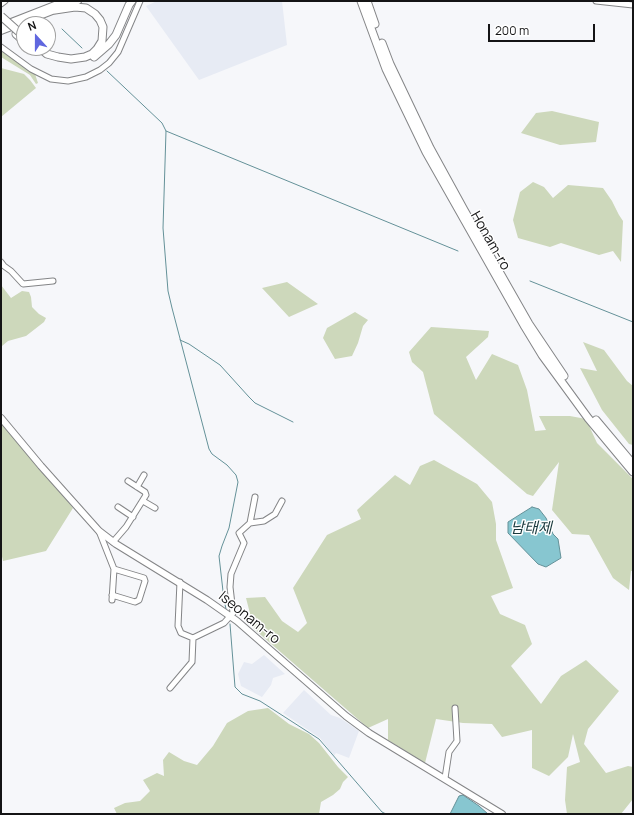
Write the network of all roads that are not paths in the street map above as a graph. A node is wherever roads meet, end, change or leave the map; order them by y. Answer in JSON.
{"nodes":[{"id":1,"x":5,"y":1,"type":"edge"},
{"id":2,"x":65,"y":1,"type":"edge"},
{"id":3,"x":78,"y":1,"type":"edge"},
{"id":4,"x":132,"y":1,"type":"edge"},
{"id":5,"x":140,"y":1,"type":"edge"},
{"id":6,"x":361,"y":1,"type":"edge"},
{"id":7,"x":367,"y":1,"type":"edge"},
{"id":8,"x":596,"y":1,"type":"edge"},
{"id":9,"x":1,"y":4,"type":"edge"},
{"id":10,"x":633,"y":5,"type":"edge"},
{"id":11,"x":55,"y":10,"type":"junction"},
{"id":12,"x":1,"y":16,"type":"edge"},
{"id":13,"x":1,"y":21,"type":"edge"},
{"id":14,"x":1,"y":26,"type":"edge"},
{"id":15,"x":16,"y":30,"type":"edge"},
{"id":16,"x":1,"y":31,"type":"edge"},
{"id":17,"x":16,"y":31,"type":"edge"},
{"id":18,"x":1,"y":47,"type":"edge"},
{"id":19,"x":43,"y":56,"type":"edge"},
{"id":20,"x":54,"y":56,"type":"edge"},
{"id":21,"x":1,"y":262,"type":"edge"},
{"id":22,"x":53,"y":281,"type":"dead end"},
{"id":23,"x":1,"y":418,"type":"edge"},
{"id":24,"x":633,"y":464,"type":"edge"},
{"id":25,"x":633,"y":472,"type":"edge"},
{"id":26,"x":144,"y":475,"type":"dead end"},
{"id":27,"x":128,"y":481,"type":"dead end"},
{"id":28,"x":137,"y":487,"type":"junction"},
{"id":29,"x":255,"y":497,"type":"dead end"},
{"id":30,"x":143,"y":500,"type":"junction"},
{"id":31,"x":282,"y":501,"type":"dead end"},
{"id":32,"x":118,"y":507,"type":"dead end"},
{"id":33,"x":155,"y":508,"type":"dead end"},
{"id":34,"x":133,"y":517,"type":"junction"},
{"id":35,"x":250,"y":523,"type":"junction"},
{"id":36,"x":99,"y":531,"type":"junction"},
{"id":37,"x":114,"y":543,"type":"junction"},
{"id":38,"x":106,"y":549,"type":"junction"},
{"id":39,"x":114,"y":569,"type":"junction"},
{"id":40,"x":180,"y":582,"type":"junction"},
{"id":41,"x":230,"y":616,"type":"junction"},
{"id":42,"x":193,"y":638,"type":"junction"},
{"id":43,"x":170,"y":688,"type":"dead end"},
{"id":44,"x":455,"y":708,"type":"dead end"},
{"id":45,"x":445,"y":778,"type":"junction"},
{"id":46,"x":502,"y":814,"type":"edge"}],
"edges":[{"from":1,"to":9,"type":"street"},
{"from":2,"to":14,"type":"main road"},
{"from":3,"to":11,"type":"main road"},
{"from":4,"to":19,"type":"highway"},
{"from":5,"to":18,"type":"street"},
{"from":6,"to":25,"type":"highway","name":"Honam-ro"},
{"from":7,"to":24,"type":"highway","name":"Honam-ro"},
{"from":8,"to":10,"type":"street"},
{"from":11,"to":16,"type":"main road"},
{"from":11,"to":20,"type":"highway"},
{"from":12,"to":15,"type":"highway","bridge":true},
{"from":13,"to":17,"type":"highway"},
{"from":21,"to":22,"type":"street"},
{"from":23,"to":36,"type":"main road","name":"Iseonam-ro"},
{"from":26,"to":28,"type":"street"},
{"from":27,"to":28,"type":"street"},
{"from":28,"to":30,"type":"street"},
{"from":29,"to":35,"type":"street"},
{"from":30,"to":33,"type":"street"},
{"from":30,"to":34,"type":"street"},
{"from":31,"to":35,"type":"street"},
{"from":32,"to":34,"type":"street"},
{"from":34,"to":37,"type":"street"},
{"from":35,"to":41,"type":"street"},
{"from":36,"to":37,"type":"main road","name":"Iseonam-ro"},
{"from":36,"to":38,"type":"street"},
{"from":37,"to":38,"type":"street"},
{"from":37,"to":40,"type":"main road","name":"Iseonam-ro"},
{"from":38,"to":39,"type":"street"},
{"from":39,"to":39,"type":"street"},
{"from":40,"to":41,"type":"main road","name":"Iseonam-ro"},
{"from":40,"to":42,"type":"street"},
{"from":41,"to":42,"type":"street"},
{"from":41,"to":45,"type":"main road","name":"Iseonam-ro"},
{"from":42,"to":43,"type":"street"},
{"from":44,"to":45,"type":"street"},
{"from":45,"to":46,"type":"main road","name":"Iseonam-ro"}]}
